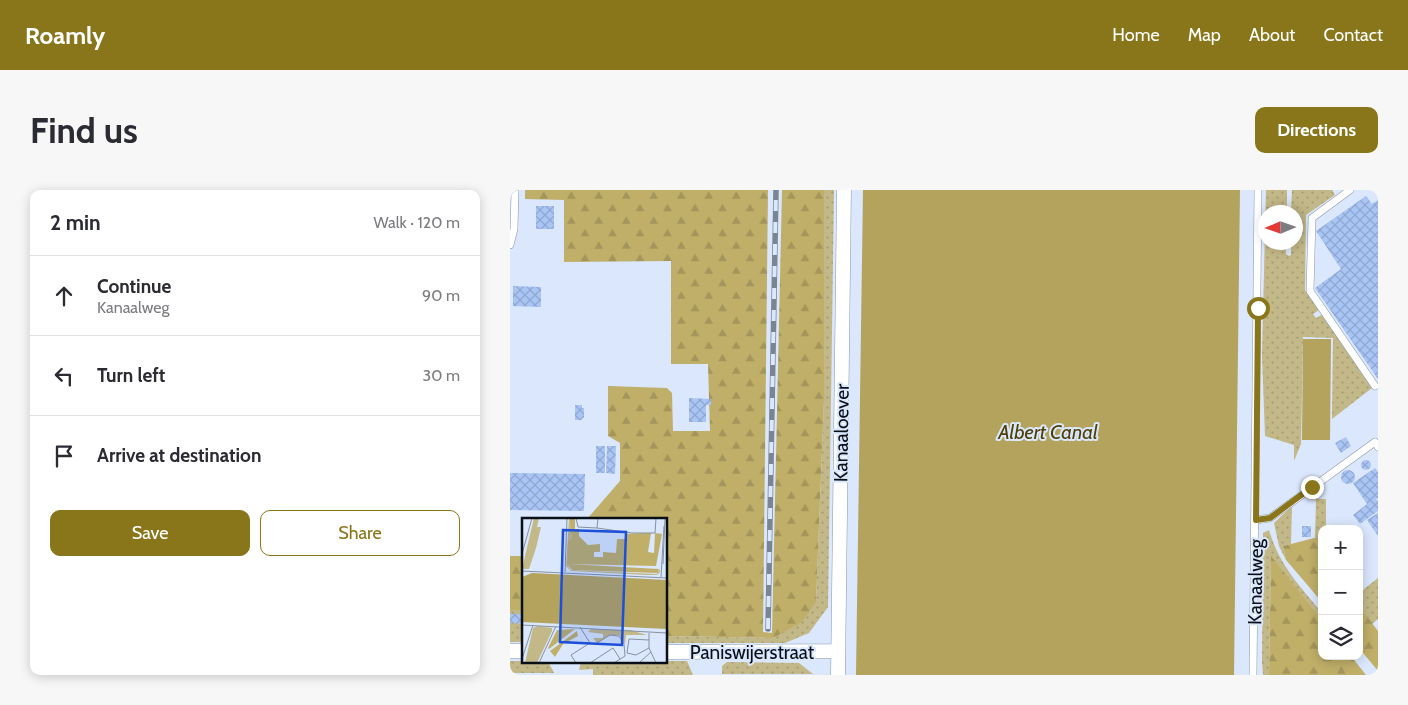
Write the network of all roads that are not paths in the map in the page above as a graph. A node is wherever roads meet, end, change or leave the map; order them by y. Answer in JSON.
{"nodes":[{"id":1,"x":515,"y":190,"type":"edge"},
{"id":2,"x":844,"y":190,"type":"edge"},
{"id":3,"x":1258,"y":190,"type":"edge"},
{"id":4,"x":1350,"y":190,"type":"edge"},
{"id":5,"x":510,"y":245,"type":"edge"},
{"id":6,"x":1375,"y":386,"type":"dead end"},
{"id":7,"x":1378,"y":447,"type":"edge"},
{"id":8,"x":1256,"y":520,"type":"junction"},
{"id":9,"x":838,"y":651,"type":"junction"},
{"id":10,"x":668,"y":652,"type":"edge"},
{"id":11,"x":838,"y":675,"type":"edge"},
{"id":12,"x":1253,"y":675,"type":"edge"}],
"edges":[{"from":1,"to":5,"type":"lane"},
{"from":2,"to":9,"type":"street","name":"Kanaaloever"},
{"from":3,"to":8,"type":"lane","name":"Kanaalweg"},
{"from":4,"to":6,"type":"lane"},
{"from":7,"to":8,"type":"lane"},
{"from":8,"to":12,"type":"lane","name":"Kanaalweg"},
{"from":9,"to":10,"type":"street","name":"Paniswijerstraat"},
{"from":9,"to":11,"type":"street","name":"Kanaaloever"}]}
